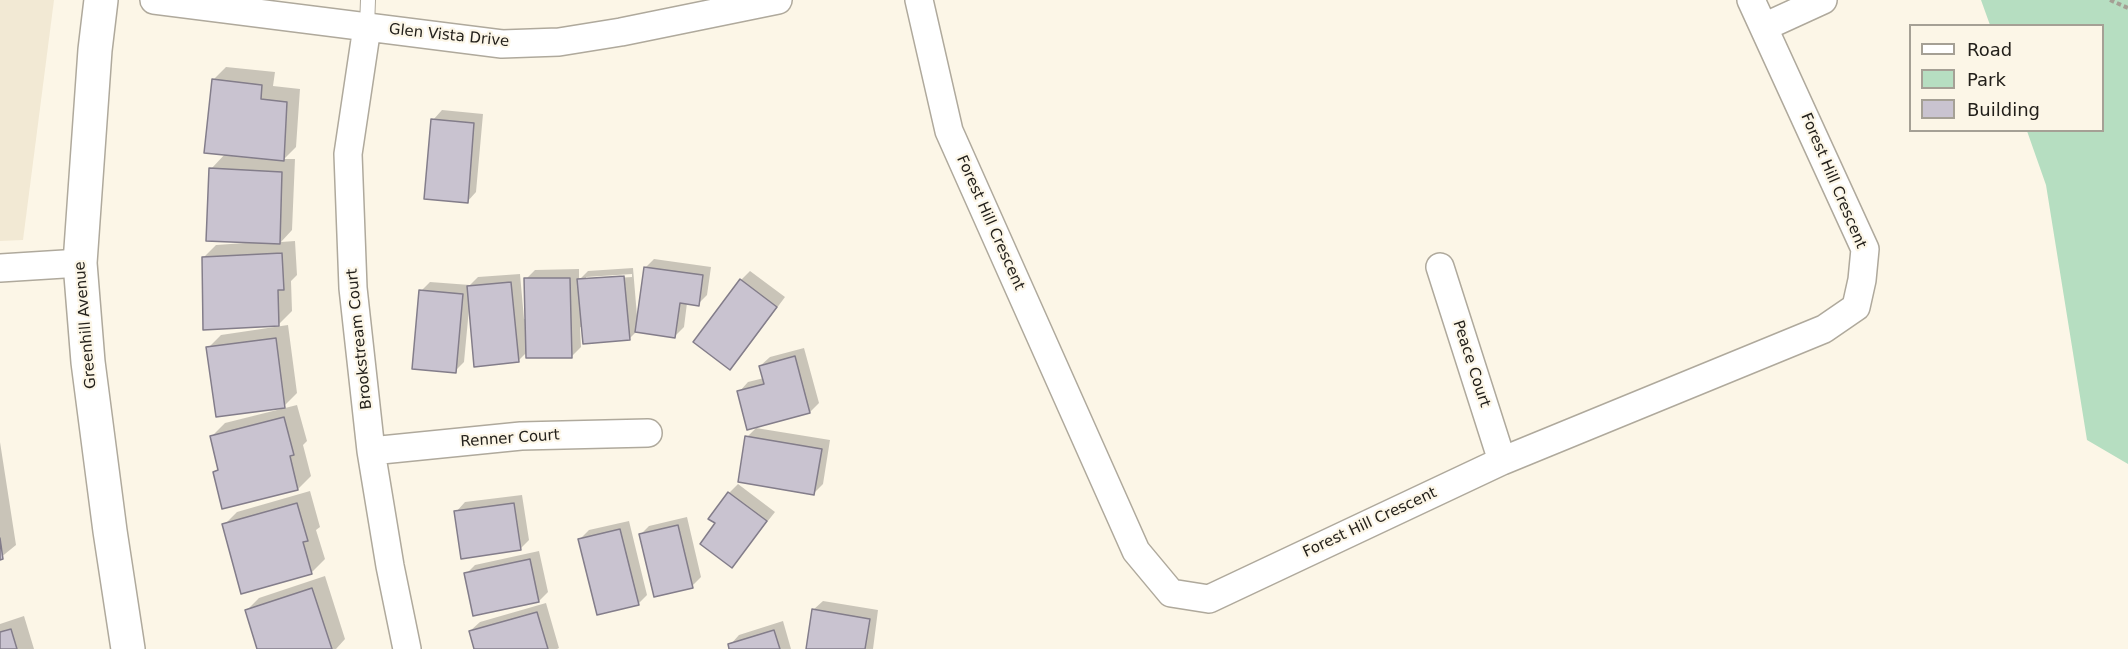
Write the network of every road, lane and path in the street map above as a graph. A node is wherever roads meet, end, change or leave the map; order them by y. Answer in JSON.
{"nodes":[{"id":1,"x":101,"y":0,"type":"edge"},
{"id":2,"x":154,"y":0,"type":"edge"},
{"id":3,"x":368,"y":0,"type":"edge"},
{"id":4,"x":778,"y":0,"type":"edge"},
{"id":5,"x":919,"y":0,"type":"edge"},
{"id":6,"x":1751,"y":0,"type":"edge"},
{"id":7,"x":1823,"y":0,"type":"edge"},
{"id":8,"x":2110,"y":0,"type":"edge"},
{"id":9,"x":2128,"y":8,"type":"edge"},
{"id":10,"x":367,"y":27,"type":"junction"},
{"id":11,"x":1764,"y":27,"type":"junction"},
{"id":12,"x":80,"y":263,"type":"junction"},
{"id":13,"x":1440,"y":267,"type":"dead end"},
{"id":14,"x":0,"y":268,"type":"edge"},
{"id":15,"x":648,"y":433,"type":"dead end"},
{"id":16,"x":371,"y":452,"type":"junction"},
{"id":17,"x":1502,"y":461,"type":"junction"},
{"id":18,"x":128,"y":649,"type":"edge"},
{"id":19,"x":407,"y":649,"type":"edge"}],
"edges":[{"from":1,"to":12,"type":"street","name":"Greenhill Avenue"},
{"from":2,"to":10,"type":"street","name":"Glen Vista Drive"},
{"from":3,"to":10,"type":"lane"},
{"from":4,"to":10,"type":"street","name":"Glen Vista Drive"},
{"from":5,"to":17,"type":"street","name":"Forest Hill Crescent"},
{"from":6,"to":11,"type":"street","name":"Forest Hill Crescent"},
{"from":7,"to":11,"type":"street"},
{"from":8,"to":9,"type":"path"},
{"from":10,"to":16,"type":"street","name":"Brookstream Court"},
{"from":11,"to":17,"type":"street","name":"Forest Hill Crescent"},
{"from":12,"to":14,"type":"street"},
{"from":12,"to":18,"type":"street","name":"Greenhill Avenue"},
{"from":13,"to":17,"type":"street","name":"Peace Court"},
{"from":15,"to":16,"type":"street","name":"Renner Court"},
{"from":16,"to":19,"type":"street","name":"Brookstream Court"}]}
